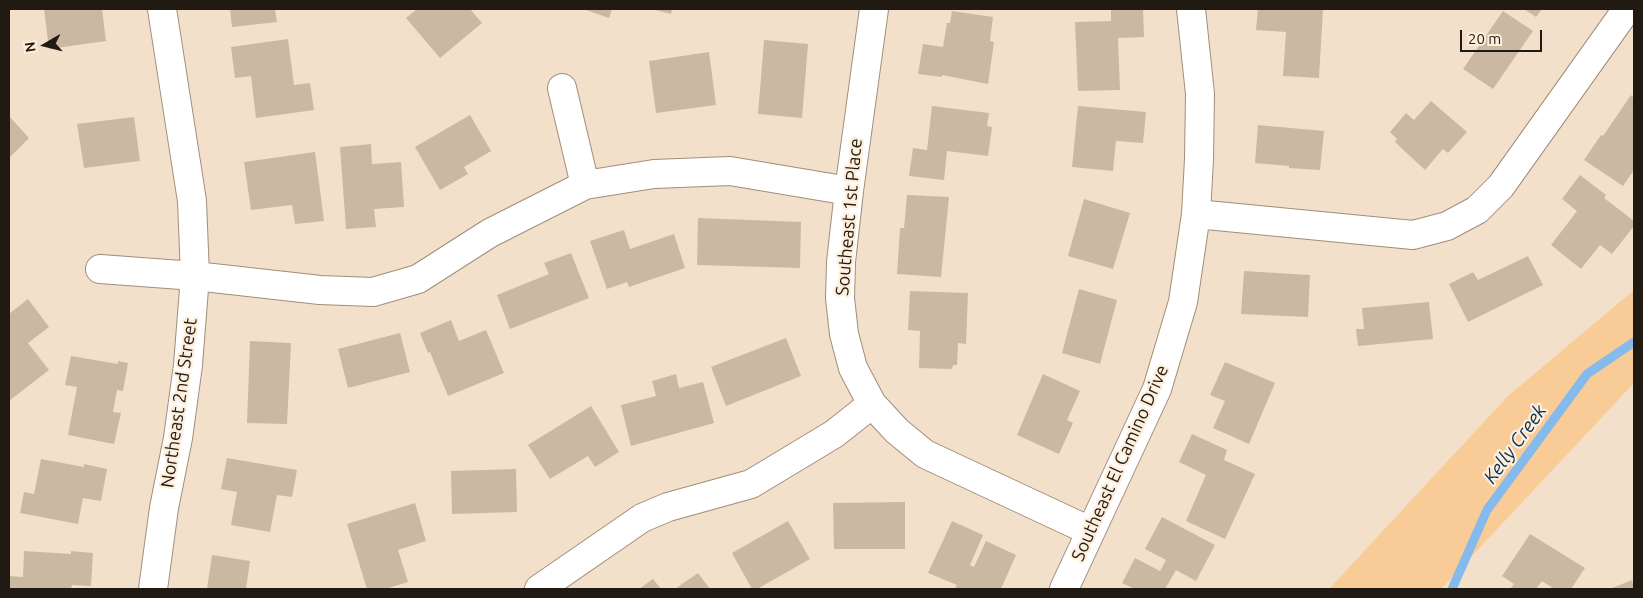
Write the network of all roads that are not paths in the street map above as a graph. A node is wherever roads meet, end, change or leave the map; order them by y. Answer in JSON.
{"nodes":[{"id":1,"x":162,"y":9,"type":"edge"},
{"id":2,"x":874,"y":9,"type":"edge"},
{"id":3,"x":1191,"y":9,"type":"edge"},
{"id":4,"x":1627,"y":9,"type":"edge"},
{"id":5,"x":562,"y":88,"type":"dead end"},
{"id":6,"x":585,"y":185,"type":"junction"},
{"id":7,"x":849,"y":191,"type":"junction"},
{"id":8,"x":1196,"y":214,"type":"junction"},
{"id":9,"x":100,"y":269,"type":"dead end"},
{"id":10,"x":194,"y":276,"type":"junction"},
{"id":11,"x":872,"y":404,"type":"junction"},
{"id":12,"x":1090,"y":531,"type":"junction"},
{"id":13,"x":153,"y":589,"type":"edge"},
{"id":14,"x":539,"y":589,"type":"edge"},
{"id":15,"x":1064,"y":589,"type":"edge"}],
"edges":[{"from":1,"to":10,"type":"street","name":"Northeast 2nd Street"},
{"from":2,"to":7,"type":"street","name":"Southeast 1st Place"},
{"from":3,"to":8,"type":"street","name":"Southeast El Camino Drive"},
{"from":4,"to":8,"type":"street"},
{"from":5,"to":6,"type":"street"},
{"from":6,"to":7,"type":"street"},
{"from":6,"to":10,"type":"street"},
{"from":7,"to":11,"type":"street","name":"Southeast 1st Place"},
{"from":8,"to":12,"type":"street","name":"Southeast El Camino Drive"},
{"from":9,"to":10,"type":"street"},
{"from":10,"to":13,"type":"street","name":"Northeast 2nd Street"},
{"from":11,"to":12,"type":"street","name":"Southeast 1st Place"},
{"from":11,"to":14,"type":"street"},
{"from":12,"to":15,"type":"street","name":"Southeast El Camino Drive"}]}
